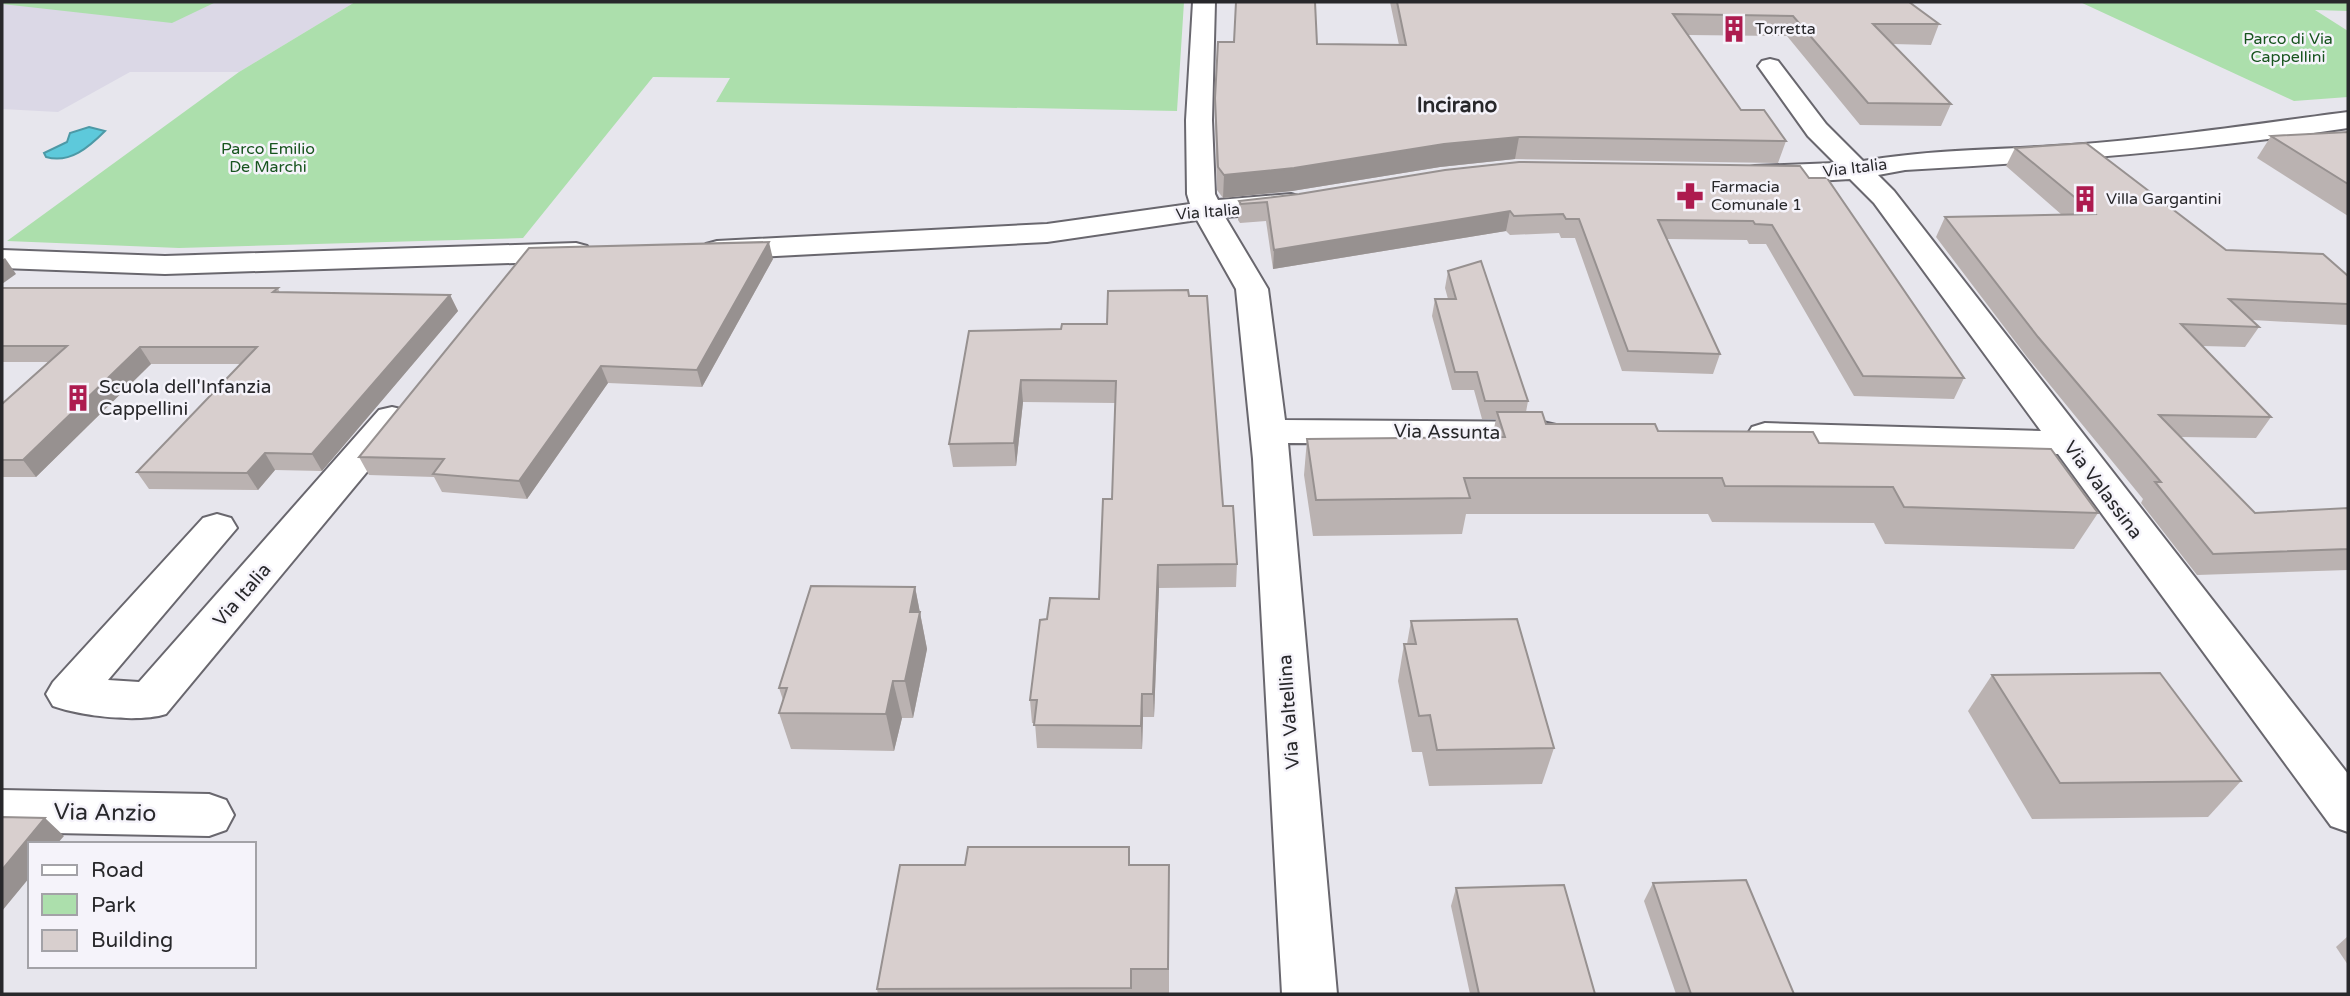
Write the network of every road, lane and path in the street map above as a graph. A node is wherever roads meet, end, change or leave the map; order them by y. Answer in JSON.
{"nodes":[{"id":1,"x":1204,"y":2,"type":"edge"},
{"id":2,"x":1770,"y":66,"type":"dead end"},
{"id":3,"x":2348,"y":120,"type":"edge"},
{"id":4,"x":1857,"y":170,"type":"junction"},
{"id":5,"x":1731,"y":173,"type":"edge"},
{"id":6,"x":1318,"y":198,"type":"edge"},
{"id":7,"x":1207,"y":210,"type":"junction"},
{"id":8,"x":689,"y":250,"type":"edge"},
{"id":9,"x":607,"y":251,"type":"edge"},
{"id":10,"x":525,"y":253,"type":"junction"},
{"id":11,"x":2,"y":259,"type":"edge"},
{"id":12,"x":492,"y":295,"type":"edge"},
{"id":13,"x":416,"y":389,"type":"edge"},
{"id":14,"x":1269,"y":431,"type":"junction"},
{"id":15,"x":1582,"y":434,"type":"edge"},
{"id":16,"x":1733,"y":435,"type":"edge"},
{"id":17,"x":2068,"y":443,"type":"junction"},
{"id":18,"x":217,"y":528,"type":"dead end"},
{"id":19,"x":2,"y":811,"type":"edge"},
{"id":20,"x":2348,"y":811,"type":"edge"},
{"id":21,"x":209,"y":815,"type":"dead end"},
{"id":22,"x":1310,"y":994,"type":"edge"}],
"edges":[{"from":1,"to":7,"type":"street"},
{"from":2,"to":4,"type":"street","name":"Via Valassina"},
{"from":3,"to":4,"type":"street","name":"Via Italia"},
{"from":4,"to":5,"type":"street","name":"Via Italia"},
{"from":4,"to":17,"type":"street","name":"Via Valassina"},
{"from":6,"to":7,"type":"street","name":"Via Italia"},
{"from":7,"to":8,"type":"street","name":"Via Italia"},
{"from":7,"to":14,"type":"street"},
{"from":9,"to":10,"type":"street"},
{"from":10,"to":11,"type":"street"},
{"from":10,"to":12,"type":"street"},
{"from":13,"to":18,"type":"street","name":"Via Italia"},
{"from":14,"to":15,"type":"street","name":"Via Assunta"},
{"from":14,"to":22,"type":"street","name":"Via Valtellina"},
{"from":16,"to":17,"type":"street"},
{"from":17,"to":20,"type":"street","name":"Via Valassina"},
{"from":19,"to":21,"type":"street","name":"Via Anzio"}]}
